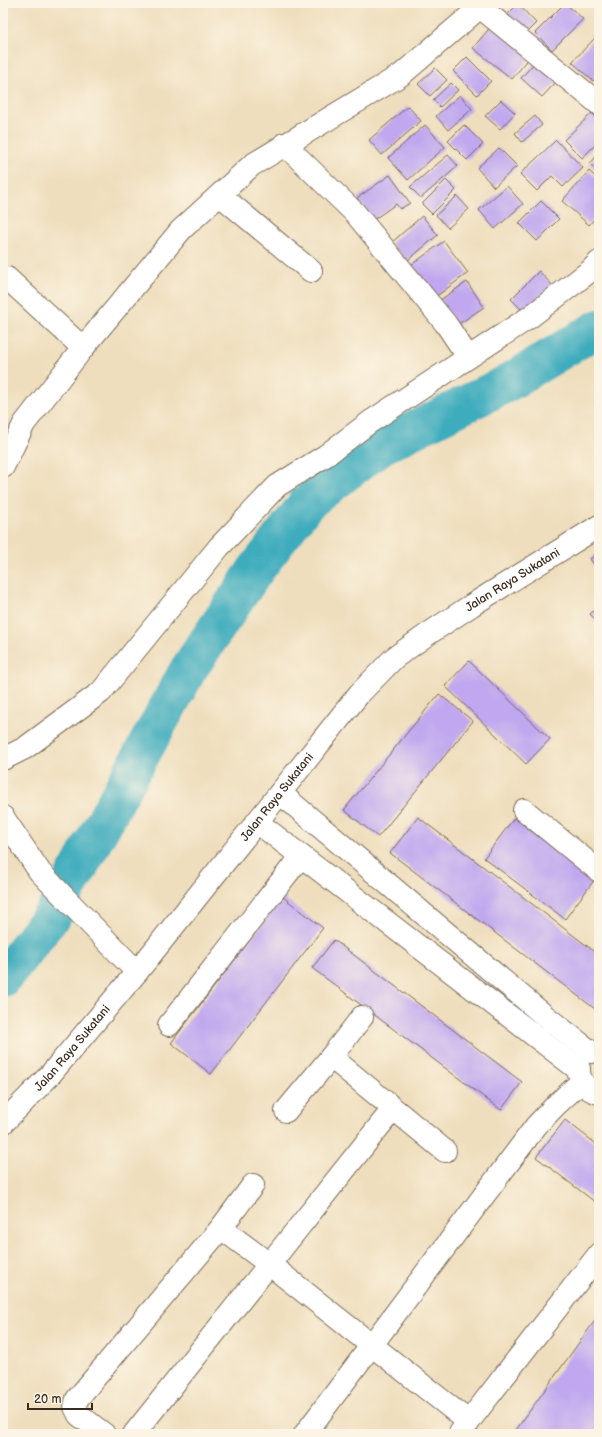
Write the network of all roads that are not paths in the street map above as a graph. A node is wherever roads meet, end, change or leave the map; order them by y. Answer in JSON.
{"nodes":[{"id":1,"x":480,"y":5,"type":"edge"},
{"id":2,"x":596,"y":96,"type":"edge"},
{"id":3,"x":284,"y":144,"type":"junction"},
{"id":4,"x":220,"y":195,"type":"junction"},
{"id":5,"x":599,"y":262,"type":"edge"},
{"id":6,"x":312,"y":271,"type":"dead end"},
{"id":7,"x":7,"y":278,"type":"dead end"},
{"id":8,"x":82,"y":348,"type":"junction"},
{"id":9,"x":468,"y":357,"type":"junction"},
{"id":10,"x":3,"y":467,"type":"edge"},
{"id":11,"x":599,"y":526,"type":"edge"},
{"id":12,"x":3,"y":759,"type":"edge"},
{"id":13,"x":280,"y":793,"type":"junction"},
{"id":14,"x":524,"y":810,"type":"dead end"},
{"id":15,"x":3,"y":818,"type":"edge"},
{"id":16,"x":258,"y":822,"type":"junction"},
{"id":17,"x":301,"y":856,"type":"junction"},
{"id":18,"x":599,"y":871,"type":"edge"},
{"id":19,"x":137,"y":972,"type":"junction"},
{"id":20,"x":362,"y":1017,"type":"dead end"},
{"id":21,"x":169,"y":1025,"type":"dead end"},
{"id":22,"x":595,"y":1051,"type":"edge"},
{"id":23,"x":331,"y":1057,"type":"junction"},
{"id":24,"x":586,"y":1082,"type":"edge"},
{"id":25,"x":393,"y":1109,"type":"junction"},
{"id":26,"x":286,"y":1111,"type":"dead end"},
{"id":27,"x":3,"y":1124,"type":"edge"},
{"id":28,"x":445,"y":1151,"type":"dead end"},
{"id":29,"x":253,"y":1185,"type":"dead end"},
{"id":30,"x":221,"y":1228,"type":"junction"},
{"id":31,"x":599,"y":1254,"type":"edge"},
{"id":32,"x":270,"y":1264,"type":"junction"},
{"id":33,"x":371,"y":1345,"type":"junction"},
{"id":34,"x":464,"y":1428,"type":"edge"},
{"id":35,"x":104,"y":1434,"type":"edge"},
{"id":36,"x":134,"y":1434,"type":"edge"},
{"id":37,"x":305,"y":1434,"type":"edge"}],
"edges":[{"from":1,"to":2,"type":"street"},
{"from":1,"to":3,"type":"street"},
{"from":3,"to":4,"type":"street"},
{"from":3,"to":9,"type":"street"},
{"from":4,"to":6,"type":"street"},
{"from":4,"to":8,"type":"street"},
{"from":5,"to":9,"type":"street"},
{"from":7,"to":8,"type":"street"},
{"from":8,"to":10,"type":"street"},
{"from":9,"to":12,"type":"street"},
{"from":11,"to":13,"type":"street","name":"Jalan Raya Sukatani"},
{"from":13,"to":16,"type":"street","name":"Jalan Raya Sukatani"},
{"from":13,"to":22,"type":"street"},
{"from":14,"to":18,"type":"street"},
{"from":15,"to":19,"type":"street"},
{"from":16,"to":17,"type":"street"},
{"from":16,"to":19,"type":"street","name":"Jalan Raya Sukatani"},
{"from":17,"to":21,"type":"street"},
{"from":17,"to":24,"type":"street"},
{"from":19,"to":27,"type":"street","name":"Jalan Raya Sukatani"},
{"from":20,"to":23,"type":"street"},
{"from":22,"to":24,"type":"street"},
{"from":23,"to":25,"type":"street"},
{"from":23,"to":26,"type":"street"},
{"from":24,"to":33,"type":"street"},
{"from":25,"to":28,"type":"street"},
{"from":25,"to":32,"type":"street"},
{"from":29,"to":30,"type":"street"},
{"from":30,"to":32,"type":"street"},
{"from":30,"to":35,"type":"street"},
{"from":31,"to":34,"type":"street"},
{"from":32,"to":33,"type":"street"},
{"from":32,"to":36,"type":"street"},
{"from":33,"to":34,"type":"street"},
{"from":33,"to":37,"type":"street"}]}
